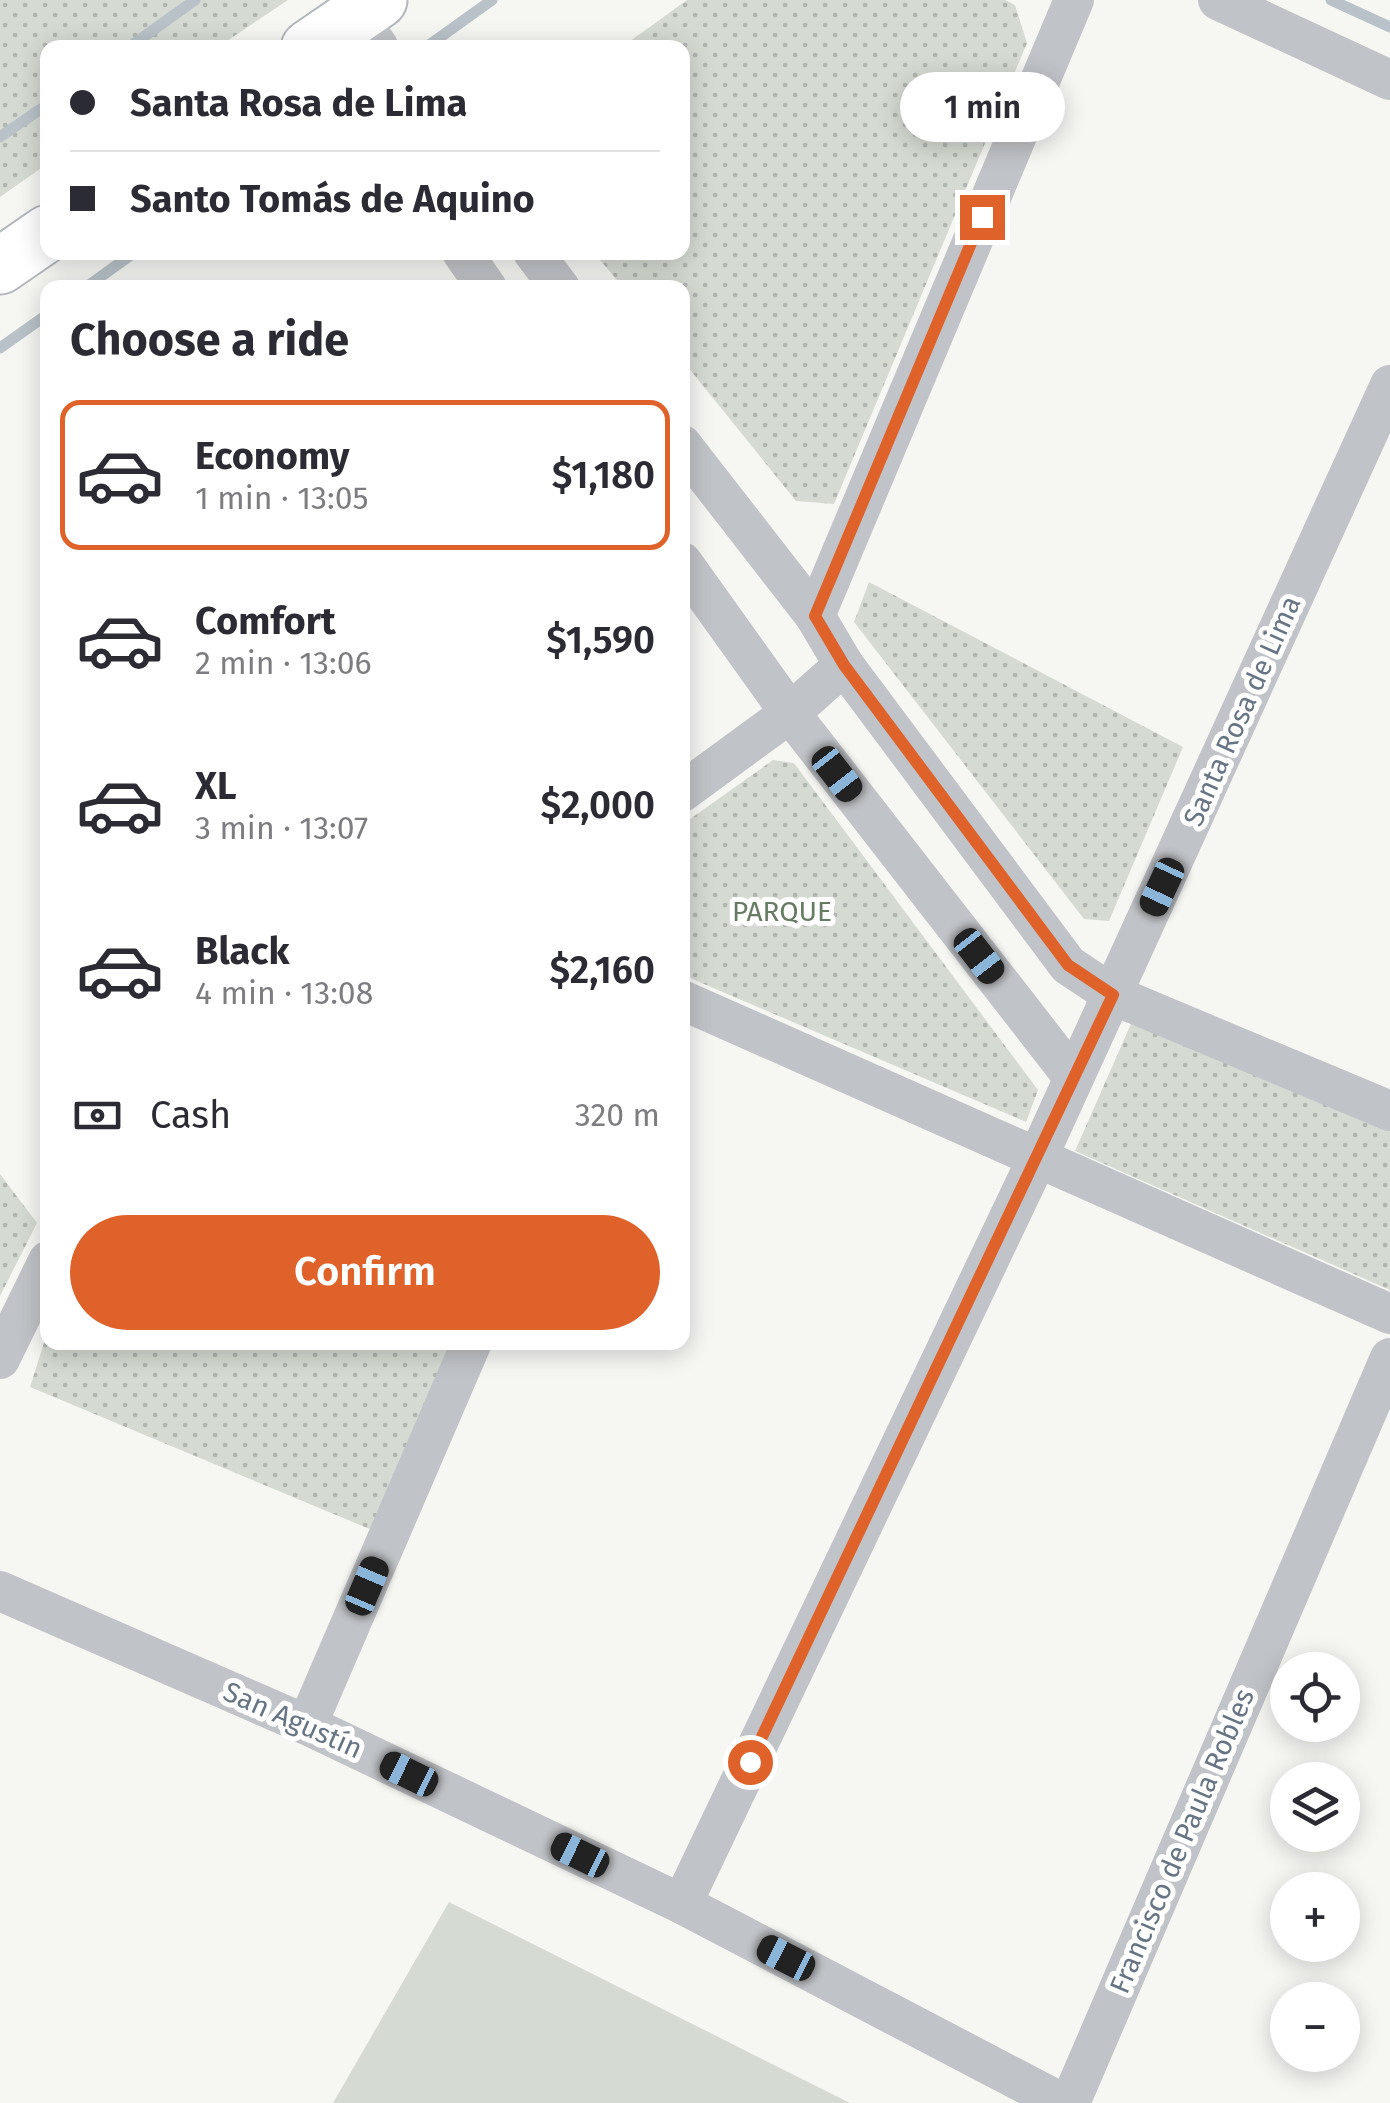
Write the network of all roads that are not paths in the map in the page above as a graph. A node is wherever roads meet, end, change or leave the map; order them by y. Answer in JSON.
{"nodes":[{"id":1,"x":1074,"y":0,"type":"edge"},
{"id":2,"x":1218,"y":0,"type":"edge"},
{"id":3,"x":1390,"y":80,"type":"edge"},
{"id":4,"x":40,"y":238,"type":"edge"},
{"id":5,"x":538,"y":260,"type":"edge"},
{"id":6,"x":0,"y":266,"type":"edge"},
{"id":7,"x":554,"y":280,"type":"edge"},
{"id":8,"x":1390,"y":385,"type":"edge"},
{"id":9,"x":690,"y":455,"type":"edge"},
{"id":10,"x":690,"y":573,"type":"edge"},
{"id":11,"x":815,"y":616,"type":"junction"},
{"id":12,"x":844,"y":665,"type":"junction"},
{"id":13,"x":790,"y":713,"type":"junction"},
{"id":14,"x":690,"y":786,"type":"edge"},
{"id":15,"x":1113,"y":995,"type":"junction"},
{"id":16,"x":690,"y":1004,"type":"edge"},
{"id":17,"x":1074,"y":1077,"type":"junction"},
{"id":18,"x":1390,"y":1111,"type":"edge"},
{"id":19,"x":1038,"y":1159,"type":"junction"},
{"id":20,"x":40,"y":1278,"type":"edge"},
{"id":21,"x":1390,"y":1314,"type":"edge"},
{"id":22,"x":469,"y":1350,"type":"edge"},
{"id":23,"x":0,"y":1358,"type":"edge"},
{"id":24,"x":1390,"y":1358,"type":"edge"},
{"id":25,"x":0,"y":1591,"type":"edge"},
{"id":26,"x":307,"y":1725,"type":"junction"},
{"id":27,"x":682,"y":1904,"type":"junction"},
{"id":28,"x":1062,"y":2103,"type":"edge"},
{"id":29,"x":1070,"y":2103,"type":"edge"}],
"edges":[{"from":1,"to":11,"type":"street"},
{"from":2,"to":3,"type":"street"},
{"from":4,"to":6,"type":"main road"},
{"from":5,"to":7,"type":"street"},
{"from":8,"to":15,"type":"street","name":"Santa Rosa de Lima"},
{"from":9,"to":11,"type":"street"},
{"from":10,"to":13,"type":"street"},
{"from":11,"to":12,"type":"street"},
{"from":12,"to":13,"type":"street"},
{"from":12,"to":15,"type":"street"},
{"from":13,"to":14,"type":"street"},
{"from":13,"to":17,"type":"street"},
{"from":15,"to":17,"type":"street","name":"Santa Rosa de Lima"},
{"from":15,"to":18,"type":"street"},
{"from":16,"to":19,"type":"street"},
{"from":17,"to":19,"type":"street","name":"Santa Rosa de Lima"},
{"from":19,"to":21,"type":"street"},
{"from":19,"to":27,"type":"street","name":"Santa Rosa de Lima"},
{"from":20,"to":23,"type":"street"},
{"from":22,"to":26,"type":"street"},
{"from":24,"to":29,"type":"street","name":"Francisco de Paula Robles"},
{"from":25,"to":26,"type":"street","name":"San Agustín"},
{"from":26,"to":27,"type":"street","name":"San Agustín"},
{"from":27,"to":28,"type":"street","name":"San Agustín"}]}
